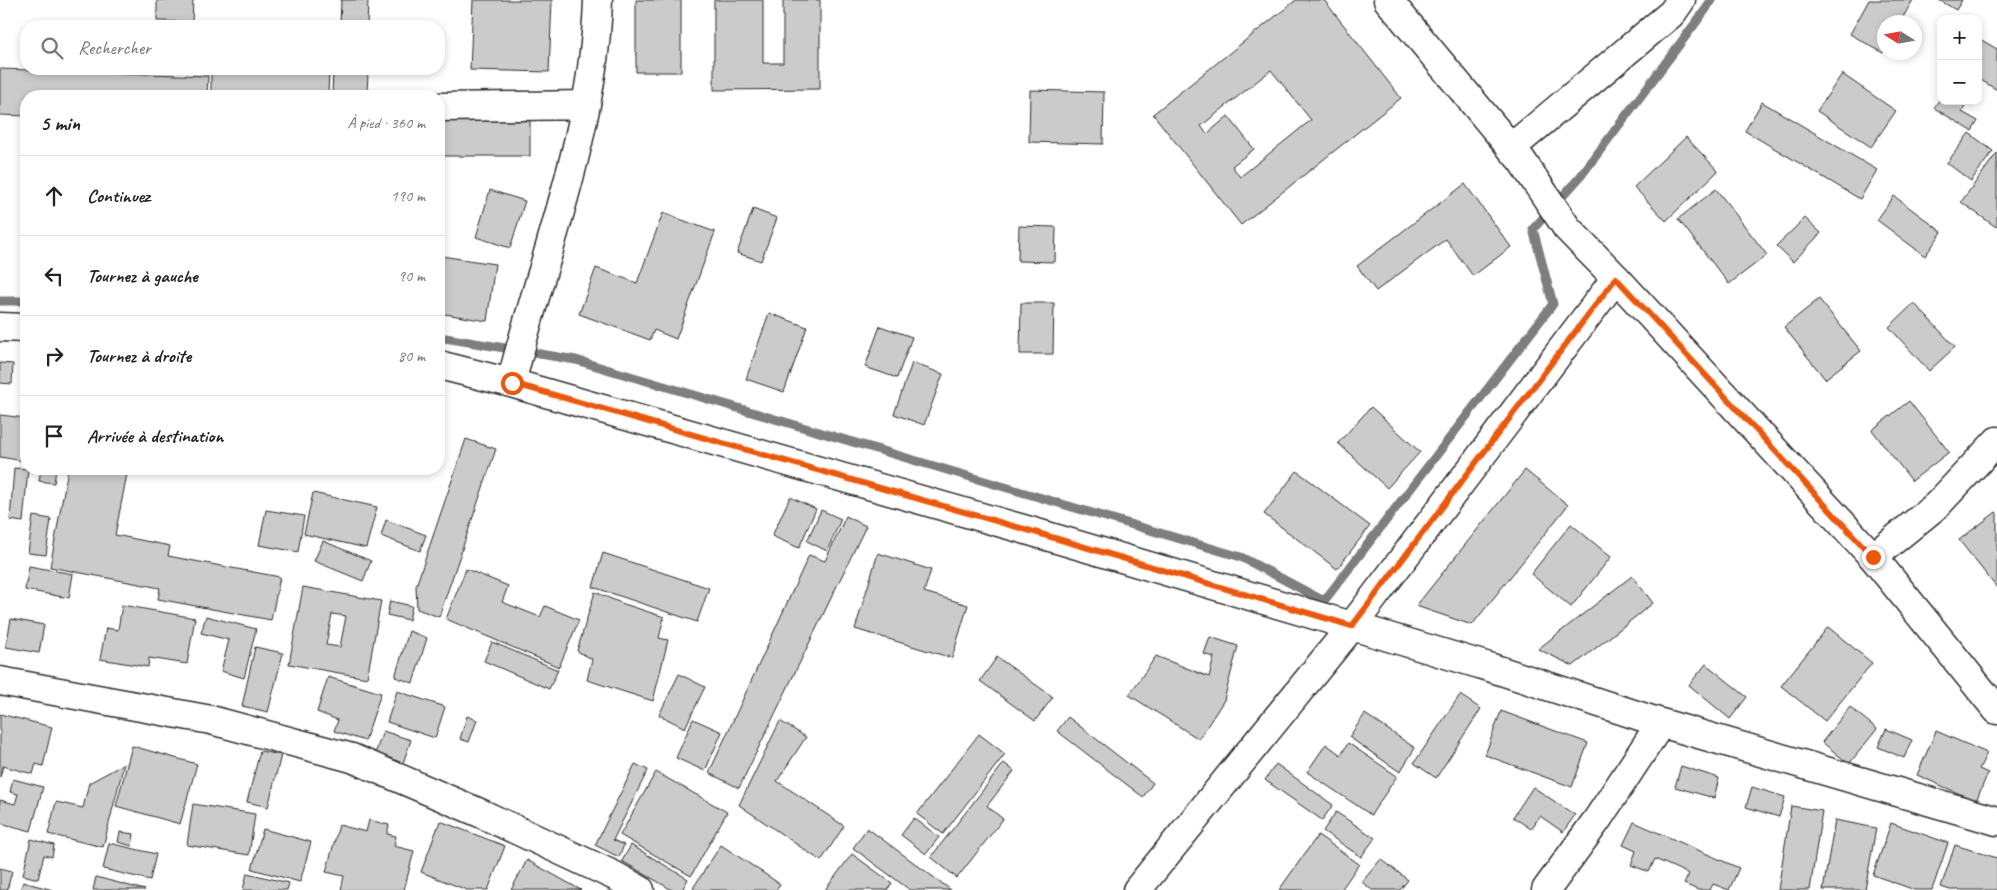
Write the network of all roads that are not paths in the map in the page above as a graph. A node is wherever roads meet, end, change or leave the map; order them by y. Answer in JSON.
{"nodes":[{"id":1,"x":598,"y":0,"type":"edge"},
{"id":2,"x":1388,"y":0,"type":"edge"},
{"id":3,"x":1680,"y":0,"type":"edge"},
{"id":4,"x":586,"y":105,"type":"junction"},
{"id":5,"x":445,"y":107,"type":"edge"},
{"id":6,"x":1517,"y":154,"type":"junction"},
{"id":7,"x":1616,"y":278,"type":"junction"},
{"id":8,"x":0,"y":327,"type":"edge"},
{"id":9,"x":20,"y":328,"type":"edge"},
{"id":10,"x":445,"y":366,"type":"edge"},
{"id":11,"x":512,"y":383,"type":"junction"},
{"id":12,"x":1997,"y":441,"type":"edge"},
{"id":13,"x":1873,"y":557,"type":"junction"},
{"id":14,"x":1352,"y":626,"type":"junction"},
{"id":15,"x":0,"y":681,"type":"edge"},
{"id":16,"x":1997,"y":710,"type":"edge"},
{"id":17,"x":1661,"y":723,"type":"junction"},
{"id":18,"x":1997,"y":821,"type":"edge"},
{"id":19,"x":640,"y":890,"type":"edge"},
{"id":20,"x":1137,"y":890,"type":"edge"},
{"id":21,"x":1546,"y":890,"type":"edge"}],
"edges":[{"from":1,"to":4,"type":"street"},
{"from":2,"to":6,"type":"street"},
{"from":3,"to":6,"type":"street"},
{"from":4,"to":5,"type":"street"},
{"from":4,"to":11,"type":"street"},
{"from":6,"to":7,"type":"street"},
{"from":7,"to":13,"type":"street"},
{"from":7,"to":14,"type":"street"},
{"from":8,"to":9,"type":"street"},
{"from":10,"to":11,"type":"street"},
{"from":11,"to":14,"type":"street"},
{"from":12,"to":13,"type":"street"},
{"from":13,"to":16,"type":"street"},
{"from":14,"to":17,"type":"street"},
{"from":14,"to":20,"type":"street"},
{"from":15,"to":19,"type":"street"},
{"from":17,"to":18,"type":"street"},
{"from":17,"to":21,"type":"street"}]}
